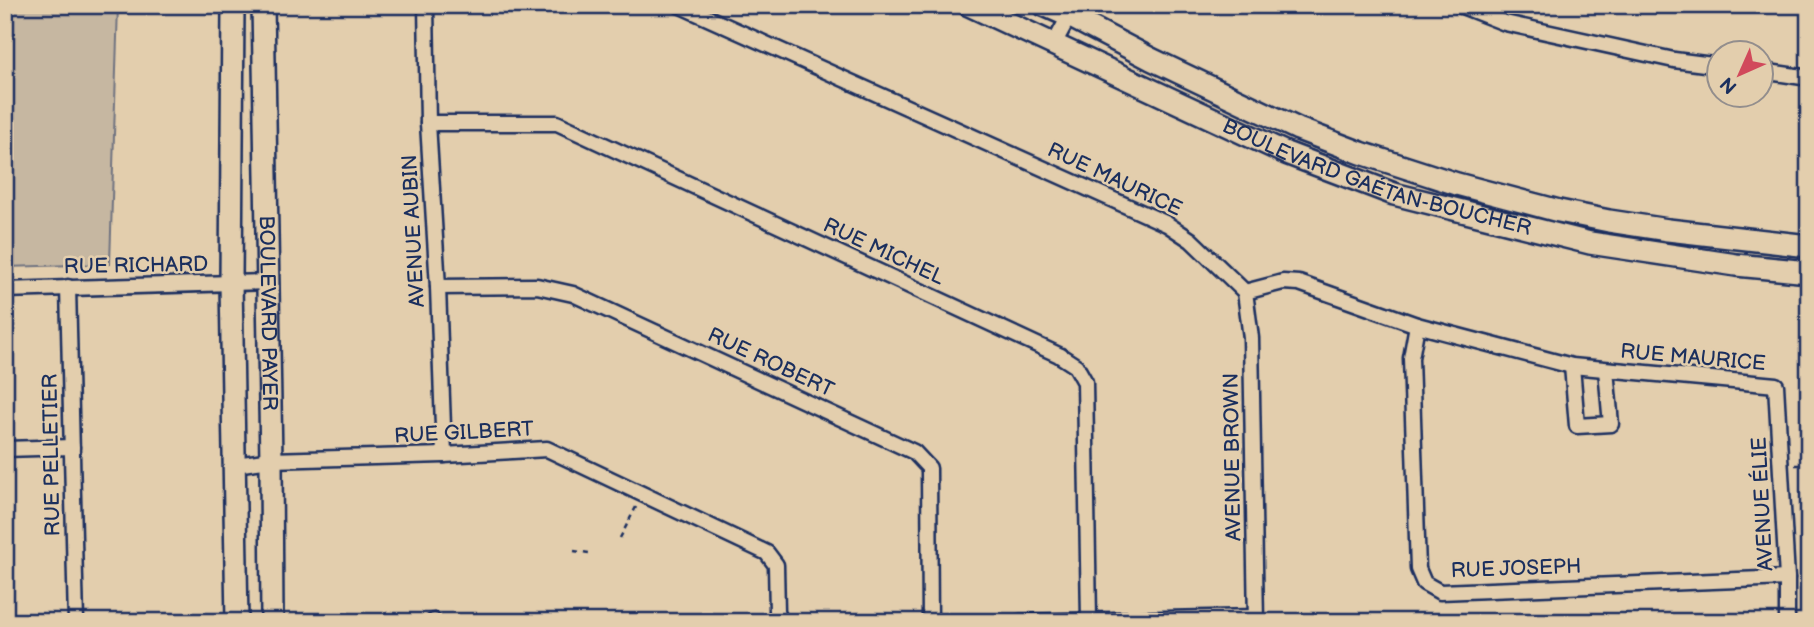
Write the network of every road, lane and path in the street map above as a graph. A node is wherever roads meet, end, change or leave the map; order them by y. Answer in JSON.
{"nodes":[{"id":1,"x":233,"y":5,"type":"edge"},
{"id":2,"x":263,"y":5,"type":"edge"},
{"id":3,"x":426,"y":5,"type":"edge"},
{"id":4,"x":679,"y":5,"type":"edge"},
{"id":5,"x":969,"y":5,"type":"edge"},
{"id":6,"x":1044,"y":5,"type":"edge"},
{"id":7,"x":1459,"y":5,"type":"edge"},
{"id":8,"x":1072,"y":11,"type":"edge"},
{"id":9,"x":1054,"y":44,"type":"junction"},
{"id":10,"x":1706,"y":64,"type":"edge"},
{"id":11,"x":1776,"y":73,"type":"edge"},
{"id":12,"x":1809,"y":78,"type":"edge"},
{"id":13,"x":428,"y":123,"type":"junction"},
{"id":14,"x":1809,"y":246,"type":"edge"},
{"id":15,"x":1809,"y":272,"type":"edge"},
{"id":16,"x":268,"y":282,"type":"junction"},
{"id":17,"x":231,"y":283,"type":"junction"},
{"id":18,"x":68,"y":287,"type":"junction"},
{"id":19,"x":438,"y":287,"type":"junction"},
{"id":20,"x":5,"y":290,"type":"edge"},
{"id":21,"x":1245,"y":292,"type":"junction"},
{"id":22,"x":1417,"y":326,"type":"junction"},
{"id":23,"x":1572,"y":366,"type":"junction"},
{"id":24,"x":1606,"y":370,"type":"junction"},
{"id":25,"x":1776,"y":385,"type":"joint"},
{"id":26,"x":72,"y":447,"type":"junction"},
{"id":27,"x":5,"y":450,"type":"edge"},
{"id":28,"x":444,"y":454,"type":"junction"},
{"id":29,"x":271,"y":460,"type":"junction"},
{"id":30,"x":235,"y":465,"type":"junction"},
{"id":31,"x":643,"y":494,"type":"junction"},
{"id":32,"x":620,"y":538,"type":"dead end"},
{"id":33,"x":574,"y":551,"type":"dead end"},
{"id":34,"x":589,"y":553,"type":"dead end"},
{"id":35,"x":1787,"y":578,"type":"junction"},
{"id":36,"x":1089,"y":619,"type":"junction"},
{"id":37,"x":1256,"y":619,"type":"edge"},
{"id":38,"x":76,"y":622,"type":"edge"},
{"id":39,"x":237,"y":622,"type":"edge"},
{"id":40,"x":272,"y":622,"type":"edge"},
{"id":41,"x":781,"y":622,"type":"edge"},
{"id":42,"x":930,"y":622,"type":"edge"},
{"id":43,"x":1020,"y":622,"type":"edge"},
{"id":44,"x":1787,"y":622,"type":"edge"}],
"edges":[{"from":1,"to":17,"type":"main road","name":"BOULEVARD PAYER"},
{"from":2,"to":16,"type":"main road","name":"BOULEVARD PAYER"},
{"from":3,"to":13,"type":"street","name":"AVENUE AUBIN"},
{"from":4,"to":21,"type":"street","name":"RUE MAURICE"},
{"from":5,"to":9,"type":"main road","name":"BOULEVARD GAÉTAN-BOUCHER"},
{"from":6,"to":8,"type":"main road","name":"BOULEVARD GAÉTAN-BOUCHER"},
{"from":7,"to":10,"type":"street"},
{"from":8,"to":9,"type":"street"},
{"from":8,"to":14,"type":"main road","name":"BOULEVARD GAÉTAN-BOUCHER"},
{"from":9,"to":15,"type":"main road","name":"BOULEVARD GAÉTAN-BOUCHER"},
{"from":11,"to":12,"type":"street"},
{"from":13,"to":19,"type":"street","name":"AVENUE AUBIN"},
{"from":13,"to":36,"type":"street","name":"RUE MICHEL"},
{"from":16,"to":17,"type":"street","name":"RUE RICHARD"},
{"from":16,"to":29,"type":"main road","name":"BOULEVARD PAYER"},
{"from":17,"to":18,"type":"street","name":"RUE RICHARD"},
{"from":17,"to":30,"type":"main road","name":"BOULEVARD PAYER"},
{"from":18,"to":20,"type":"street","name":"RUE RICHARD"},
{"from":18,"to":26,"type":"street","name":"RUE PELLETIER"},
{"from":19,"to":28,"type":"street","name":"AVENUE AUBIN"},
{"from":19,"to":42,"type":"street","name":"RUE ROBERT"},
{"from":21,"to":22,"type":"street","name":"RUE MAURICE"},
{"from":21,"to":37,"type":"street","name":"AVENUE BROWN"},
{"from":22,"to":23,"type":"street","name":"RUE MAURICE"},
{"from":22,"to":35,"type":"street","name":"RUE JOSEPH"},
{"from":23,"to":24,"type":"street","name":"RUE MAURICE"},
{"from":23,"to":24,"type":"street","name":"RUE MAURICE"},
{"from":24,"to":25,"type":"street","name":"RUE MAURICE"},
{"from":25,"to":35,"type":"street","name":"AVENUE ÉLIE"},
{"from":26,"to":27,"type":"street"},
{"from":26,"to":38,"type":"street","name":"RUE PELLETIER"},
{"from":28,"to":29,"type":"street","name":"RUE GILBERT"},
{"from":28,"to":31,"type":"street","name":"RUE GILBERT"},
{"from":29,"to":30,"type":"street","name":"RUE GILBERT"},
{"from":29,"to":40,"type":"main road","name":"BOULEVARD PAYER"},
{"from":30,"to":39,"type":"main road","name":"BOULEVARD PAYER"},
{"from":31,"to":32,"type":"path"},
{"from":31,"to":41,"type":"street","name":"RUE GILBERT"},
{"from":33,"to":34,"type":"path"},
{"from":35,"to":44,"type":"street","name":"AVENUE ÉLIE"},
{"from":36,"to":37,"type":"street"},
{"from":36,"to":43,"type":"street"}]}
